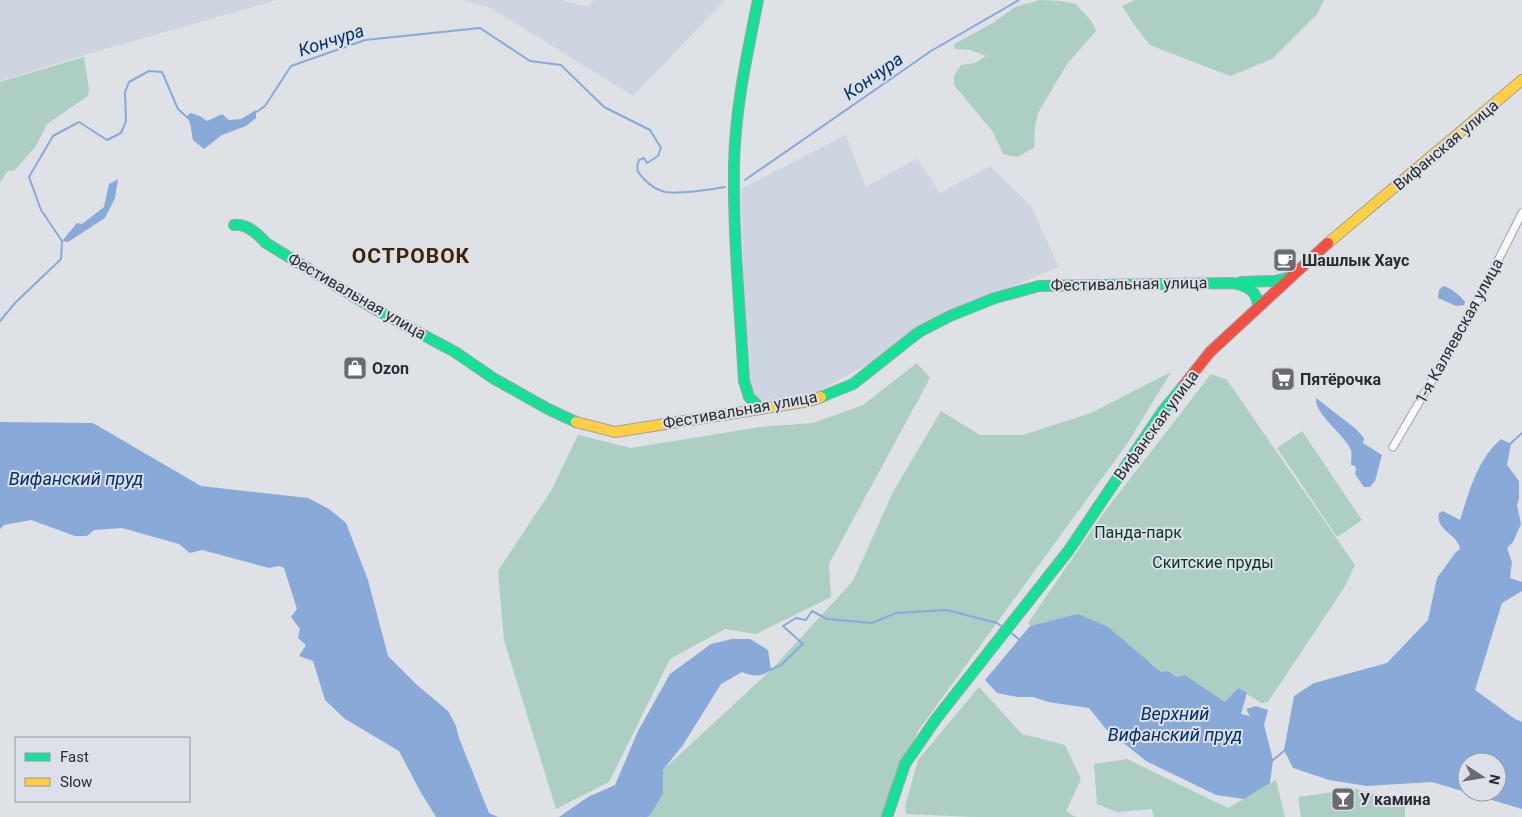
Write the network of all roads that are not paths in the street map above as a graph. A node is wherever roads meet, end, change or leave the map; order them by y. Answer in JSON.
{"nodes":[{"id":1,"x":758,"y":0,"type":"edge"},
{"id":2,"x":1522,"y":80,"type":"edge"},
{"id":3,"x":1522,"y":213,"type":"edge"},
{"id":4,"x":234,"y":225,"type":"dead end"},
{"id":5,"x":1294,"y":276,"type":"junction"},
{"id":6,"x":1233,"y":283,"type":"junction"},
{"id":7,"x":1258,"y":307,"type":"junction"},
{"id":8,"x":761,"y":409,"type":"junction"},
{"id":9,"x":1393,"y":447,"type":"dead end"},
{"id":10,"x":887,"y":817,"type":"edge"}],
"edges":[{"from":1,"to":8,"type":"main road"},
{"from":2,"to":5,"type":"main road","name":"Вифанская улица"},
{"from":3,"to":9,"type":"street","name":"1-я Каляевская улица"},
{"from":4,"to":8,"type":"main road","name":"Фестивальная улица"},
{"from":5,"to":6,"type":"main road"},
{"from":5,"to":7,"type":"main road","name":"Вифанская улица"},
{"from":6,"to":7,"type":"main road","name":"Фестивальная улица"},
{"from":6,"to":8,"type":"main road","name":"Фестивальная улица"},
{"from":7,"to":10,"type":"main road","name":"Вифанская улица"}]}
